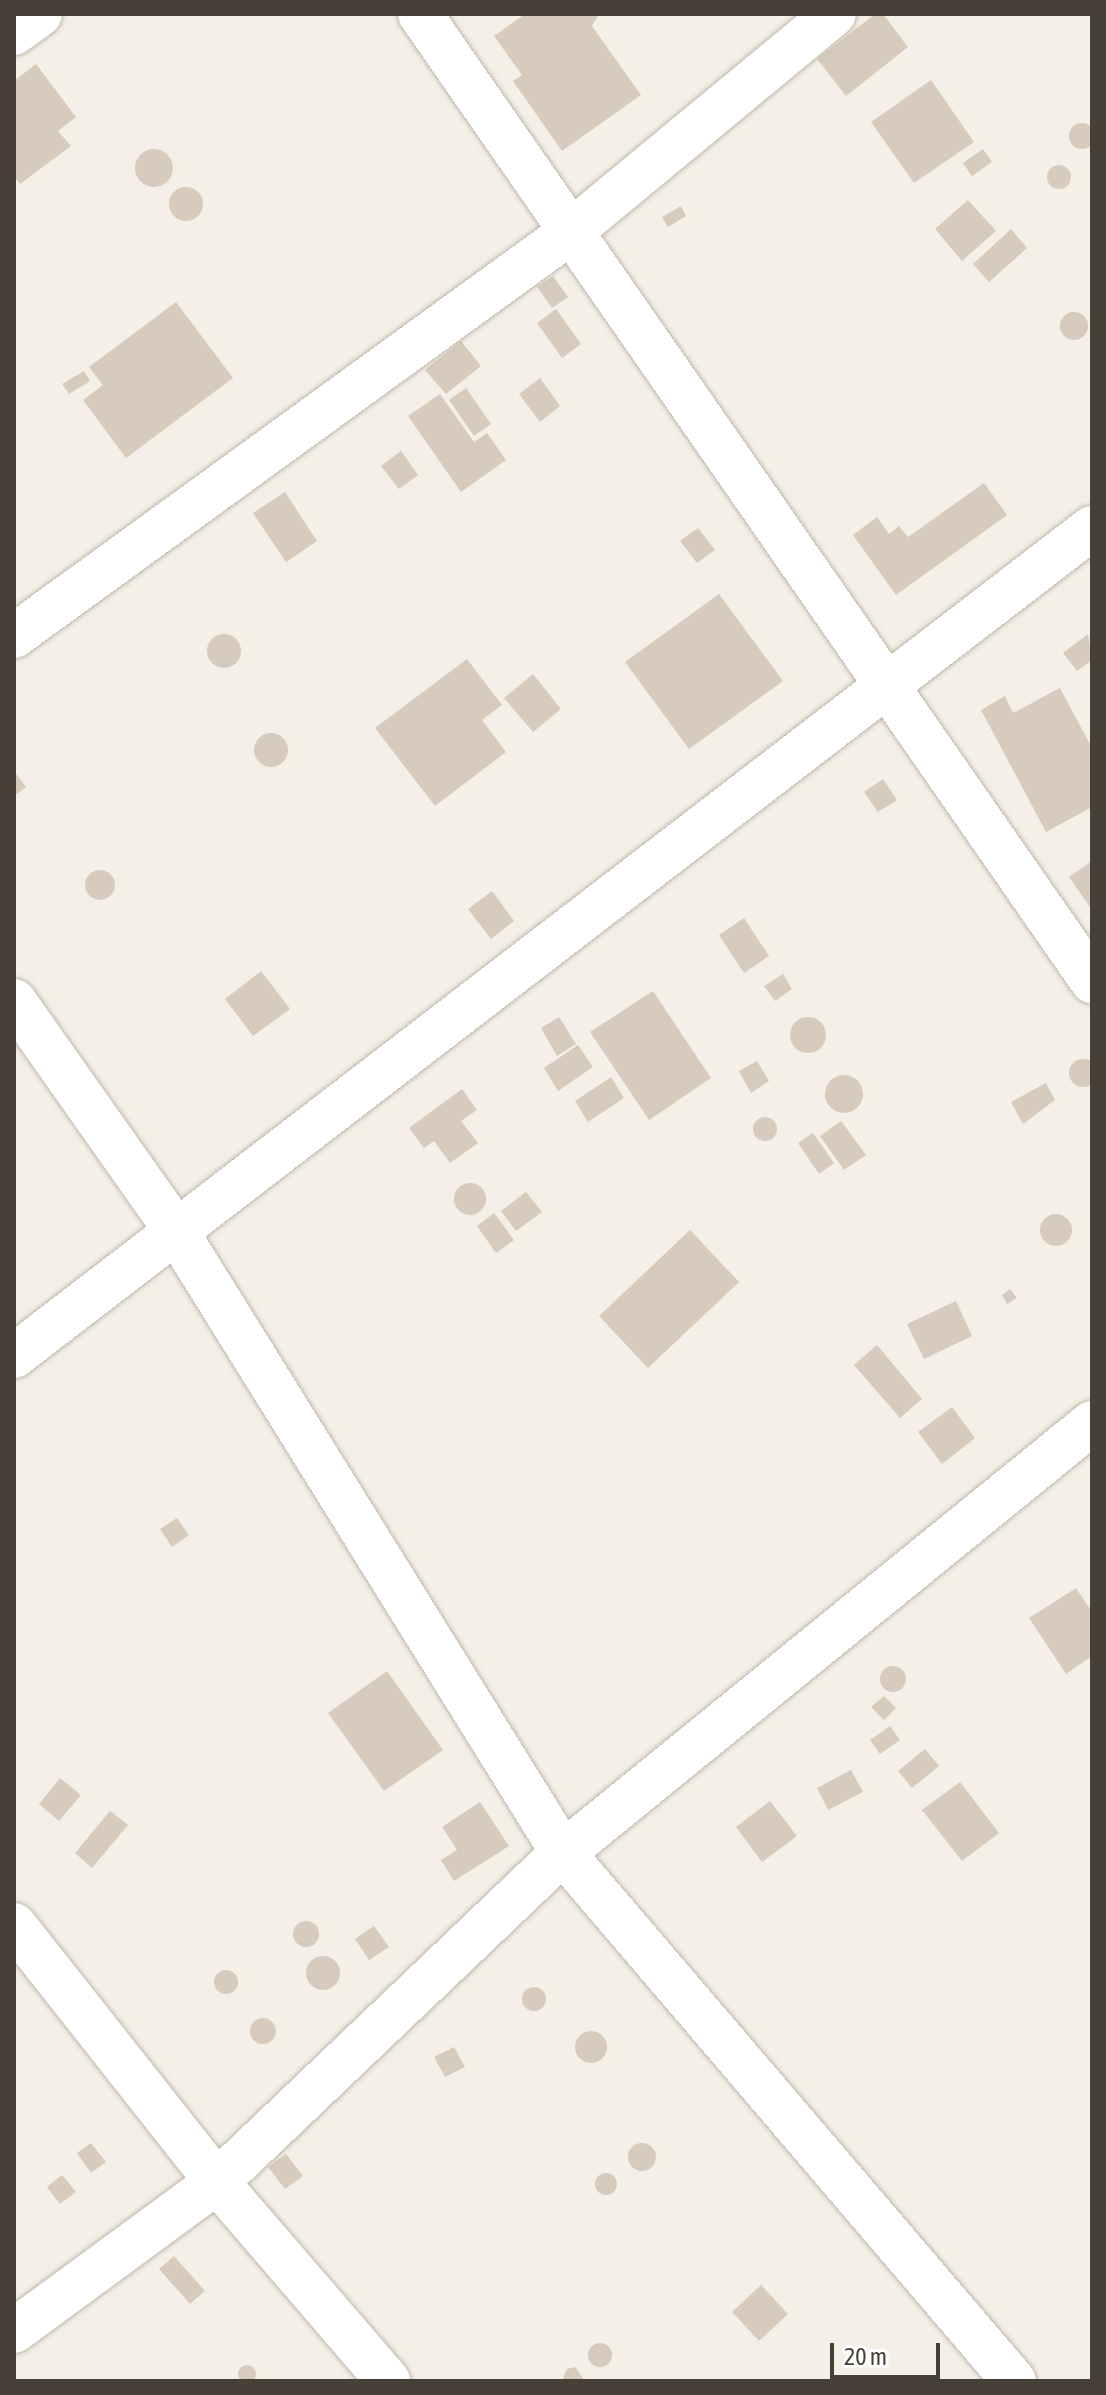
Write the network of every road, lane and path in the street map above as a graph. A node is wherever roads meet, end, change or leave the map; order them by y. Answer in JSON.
{"nodes":[{"id":1,"x":40,"y":14,"type":"edge"},
{"id":2,"x":420,"y":14,"type":"edge"},
{"id":3,"x":834,"y":14,"type":"edge"},
{"id":4,"x":14,"y":33,"type":"edge"},
{"id":5,"x":568,"y":234,"type":"junction"},
{"id":6,"x":1092,"y":528,"type":"edge"},
{"id":7,"x":14,"y":636,"type":"edge"},
{"id":8,"x":887,"y":685,"type":"junction"},
{"id":9,"x":1092,"y":981,"type":"edge"},
{"id":10,"x":14,"y":1001,"type":"edge"},
{"id":11,"x":176,"y":1231,"type":"junction"},
{"id":12,"x":14,"y":1356,"type":"edge"},
{"id":13,"x":1092,"y":1423,"type":"edge"},
{"id":14,"x":563,"y":1853,"type":"junction"},
{"id":15,"x":14,"y":1925,"type":"edge"},
{"id":16,"x":217,"y":2182,"type":"junction"},
{"id":17,"x":14,"y":2331,"type":"edge"},
{"id":18,"x":388,"y":2381,"type":"edge"},
{"id":19,"x":1014,"y":2381,"type":"edge"}],
"edges":[{"from":1,"to":4,"type":"street"},
{"from":2,"to":5,"type":"street"},
{"from":3,"to":5,"type":"street"},
{"from":5,"to":7,"type":"street"},
{"from":5,"to":8,"type":"street"},
{"from":6,"to":8,"type":"street"},
{"from":8,"to":9,"type":"street"},
{"from":8,"to":11,"type":"street"},
{"from":10,"to":11,"type":"street"},
{"from":11,"to":12,"type":"street"},
{"from":11,"to":14,"type":"street"},
{"from":13,"to":14,"type":"street"},
{"from":14,"to":16,"type":"street"},
{"from":14,"to":19,"type":"street"},
{"from":15,"to":16,"type":"street"},
{"from":16,"to":17,"type":"street"},
{"from":16,"to":18,"type":"street"}]}
